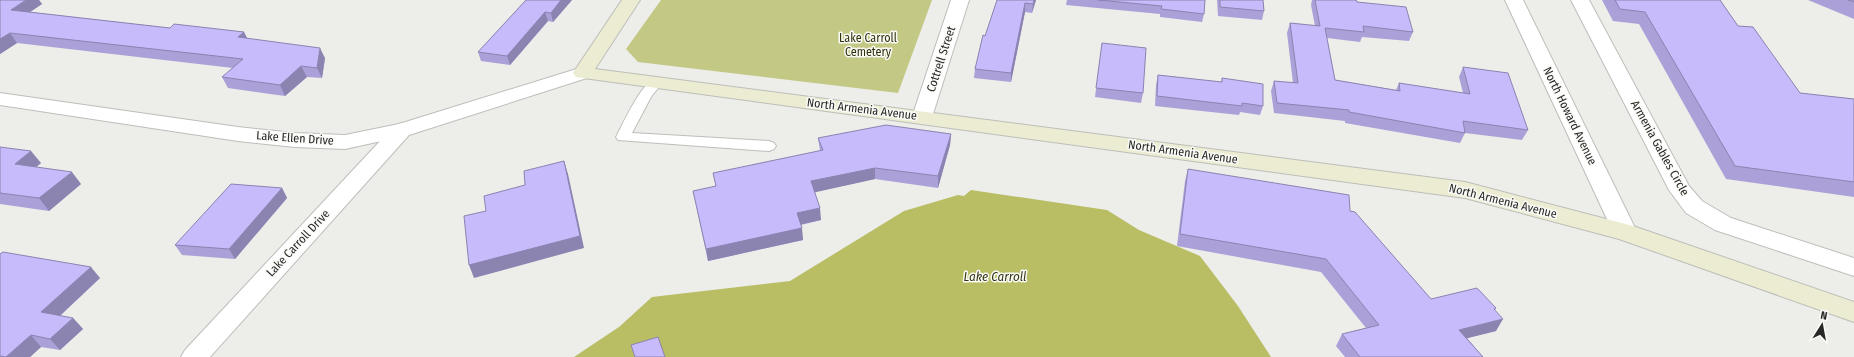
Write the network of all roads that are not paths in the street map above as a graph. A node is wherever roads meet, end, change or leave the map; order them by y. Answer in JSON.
{"nodes":[{"id":1,"x":631,"y":0,"type":"edge"},
{"id":2,"x":960,"y":0,"type":"edge"},
{"id":3,"x":1514,"y":0,"type":"edge"},
{"id":4,"x":1580,"y":0,"type":"edge"},
{"id":5,"x":583,"y":73,"type":"junction"},
{"id":6,"x":655,"y":83,"type":"junction"},
{"id":7,"x":0,"y":99,"type":"edge"},
{"id":8,"x":922,"y":117,"type":"junction"},
{"id":9,"x":402,"y":130,"type":"junction"},
{"id":10,"x":769,"y":146,"type":"dead end"},
{"id":11,"x":1625,"y":232,"type":"junction"},
{"id":12,"x":1854,"y":267,"type":"edge"},
{"id":13,"x":1854,"y":312,"type":"edge"},
{"id":14,"x":194,"y":357,"type":"edge"}],
"edges":[{"from":1,"to":5,"type":"main road"},
{"from":2,"to":8,"type":"street","name":"Cottrell Street"},
{"from":3,"to":11,"type":"street","name":"North Howard Avenue"},
{"from":4,"to":12,"type":"street","name":"Armenia Gables Circle"},
{"from":5,"to":6,"type":"main road","name":"North Armenia Avenue"},
{"from":5,"to":9,"type":"street","name":"Lake Ellen Drive"},
{"from":6,"to":8,"type":"main road","name":"North Armenia Avenue"},
{"from":6,"to":10,"type":"lane"},
{"from":7,"to":9,"type":"street","name":"Lake Ellen Drive"},
{"from":8,"to":11,"type":"main road","name":"North Armenia Avenue"},
{"from":9,"to":14,"type":"street","name":"Lake Carroll Drive"},
{"from":11,"to":13,"type":"main road","name":"North Armenia Avenue"}]}
